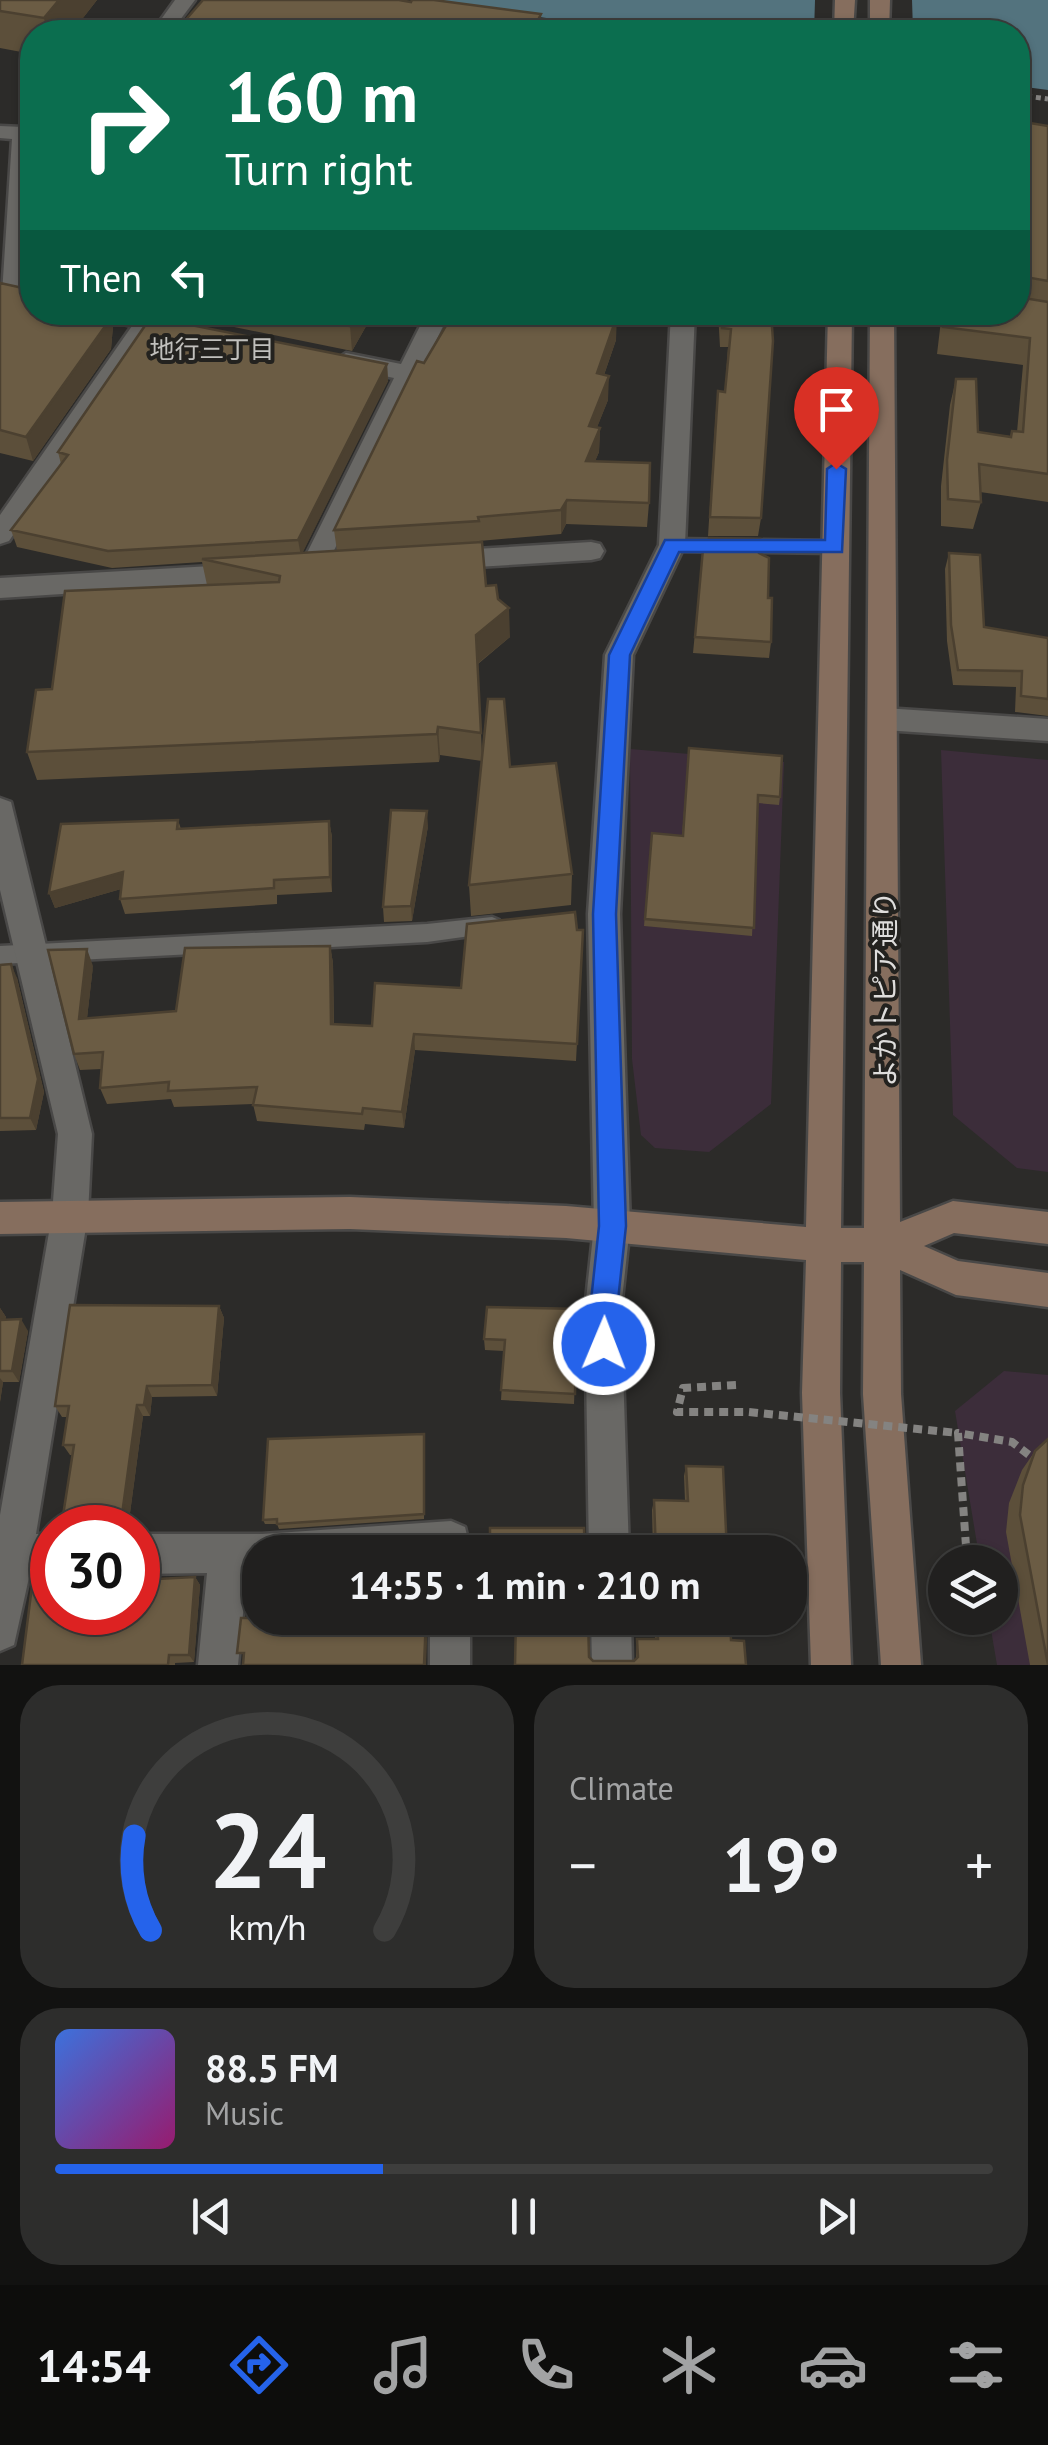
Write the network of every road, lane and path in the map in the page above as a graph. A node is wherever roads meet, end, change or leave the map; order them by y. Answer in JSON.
{"nodes":[{"id":1,"x":18,"y":133,"type":"edge"},
{"id":2,"x":20,"y":214,"type":"edge"},
{"id":3,"x":20,"y":298,"type":"edge"},
{"id":4,"x":0,"y":318,"type":"edge"},
{"id":5,"x":144,"y":325,"type":"edge"},
{"id":6,"x":162,"y":325,"type":"edge"},
{"id":7,"x":432,"y":325,"type":"edge"},
{"id":8,"x":682,"y":325,"type":"edge"},
{"id":9,"x":840,"y":325,"type":"edge"},
{"id":10,"x":882,"y":325,"type":"edge"},
{"id":11,"x":221,"y":336,"type":"edge"},
{"id":12,"x":314,"y":354,"type":"edge"},
{"id":13,"x":407,"y":372,"type":"junction"},
{"id":14,"x":0,"y":535,"type":"edge"},
{"id":15,"x":672,"y":545,"type":"junction"},
{"id":16,"x":835,"y":547,"type":"junction"},
{"id":17,"x":590,"y":551,"type":"dead end"},
{"id":18,"x":411,"y":562,"type":"edge"},
{"id":19,"x":352,"y":566,"type":"edge"},
{"id":20,"x":292,"y":570,"type":"junction"},
{"id":21,"x":0,"y":588,"type":"edge"},
{"id":22,"x":884,"y":719,"type":"junction"},
{"id":23,"x":1048,"y":730,"type":"edge"},
{"id":24,"x":0,"y":810,"type":"edge"},
{"id":25,"x":506,"y":925,"type":"edge"},
{"id":26,"x":33,"y":952,"type":"junction"},
{"id":27,"x":0,"y":955,"type":"edge"},
{"id":28,"x":70,"y":1215,"type":"junction"},
{"id":29,"x":0,"y":1218,"type":"edge"},
{"id":30,"x":612,"y":1226,"type":"junction"},
{"id":31,"x":1048,"y":1228,"type":"edge"},
{"id":32,"x":823,"y":1245,"type":"junction"},
{"id":33,"x":884,"y":1245,"type":"junction"},
{"id":34,"x":1048,"y":1290,"type":"edge"},
{"id":35,"x":736,"y":1385,"type":"dead end"},
{"id":36,"x":958,"y":1434,"type":"junction"},
{"id":37,"x":1034,"y":1458,"type":"edge"},
{"id":38,"x":609,"y":1535,"type":"edge"},
{"id":39,"x":966,"y":1545,"type":"edge"},
{"id":40,"x":12,"y":1553,"type":"junction"},
{"id":41,"x":30,"y":1553,"type":"edge"},
{"id":42,"x":242,"y":1553,"type":"edge"},
{"id":43,"x":160,"y":1554,"type":"edge"},
{"id":44,"x":242,"y":1586,"type":"edge"},
{"id":45,"x":0,"y":1631,"type":"edge"},
{"id":46,"x":450,"y":1635,"type":"edge"},
{"id":47,"x":611,"y":1635,"type":"edge"},
{"id":48,"x":218,"y":1665,"type":"edge"},
{"id":49,"x":450,"y":1665,"type":"edge"},
{"id":50,"x":612,"y":1665,"type":"edge"},
{"id":51,"x":831,"y":1665,"type":"edge"},
{"id":52,"x":901,"y":1665,"type":"edge"}],
"edges":[{"from":1,"to":2,"type":"street"},
{"from":3,"to":4,"type":"street"},
{"from":5,"to":14,"type":"street"},
{"from":6,"to":11,"type":"street"},
{"from":7,"to":13,"type":"street"},
{"from":8,"to":15,"type":"street"},
{"from":9,"to":16,"type":"street","name":"よかトピア通り"},
{"from":10,"to":22,"type":"street","name":"よかトピア通り"},
{"from":12,"to":13,"type":"street"},
{"from":13,"to":20,"type":"street"},
{"from":15,"to":16,"type":"lane"},
{"from":15,"to":30,"type":"street"},
{"from":16,"to":32,"type":"street","name":"よかトピア通り"},
{"from":17,"to":18,"type":"street"},
{"from":19,"to":20,"type":"street"},
{"from":20,"to":21,"type":"street"},
{"from":22,"to":23,"type":"street"},
{"from":22,"to":33,"type":"street","name":"よかトピア通り"},
{"from":24,"to":26,"type":"street"},
{"from":25,"to":26,"type":"lane"},
{"from":26,"to":27,"type":"lane"},
{"from":26,"to":28,"type":"street"},
{"from":28,"to":29,"type":"street"},
{"from":28,"to":30,"type":"street"},
{"from":28,"to":40,"type":"street"},
{"from":30,"to":32,"type":"street"},
{"from":30,"to":38,"type":"street"},
{"from":31,"to":33,"type":"street"},
{"from":32,"to":33,"type":"street"},
{"from":32,"to":51,"type":"street","name":"よかトピア通り"},
{"from":33,"to":34,"type":"street"},
{"from":33,"to":52,"type":"street","name":"よかトピア通り"},
{"from":35,"to":36,"type":"path","bridge":true},
{"from":36,"to":37,"type":"path"},
{"from":36,"to":39,"type":"path"},
{"from":40,"to":41,"type":"street"},
{"from":40,"to":45,"type":"street"},
{"from":42,"to":43,"type":"street"},
{"from":44,"to":48,"type":"street"},
{"from":46,"to":49,"type":"street"},
{"from":47,"to":50,"type":"street"}]}
